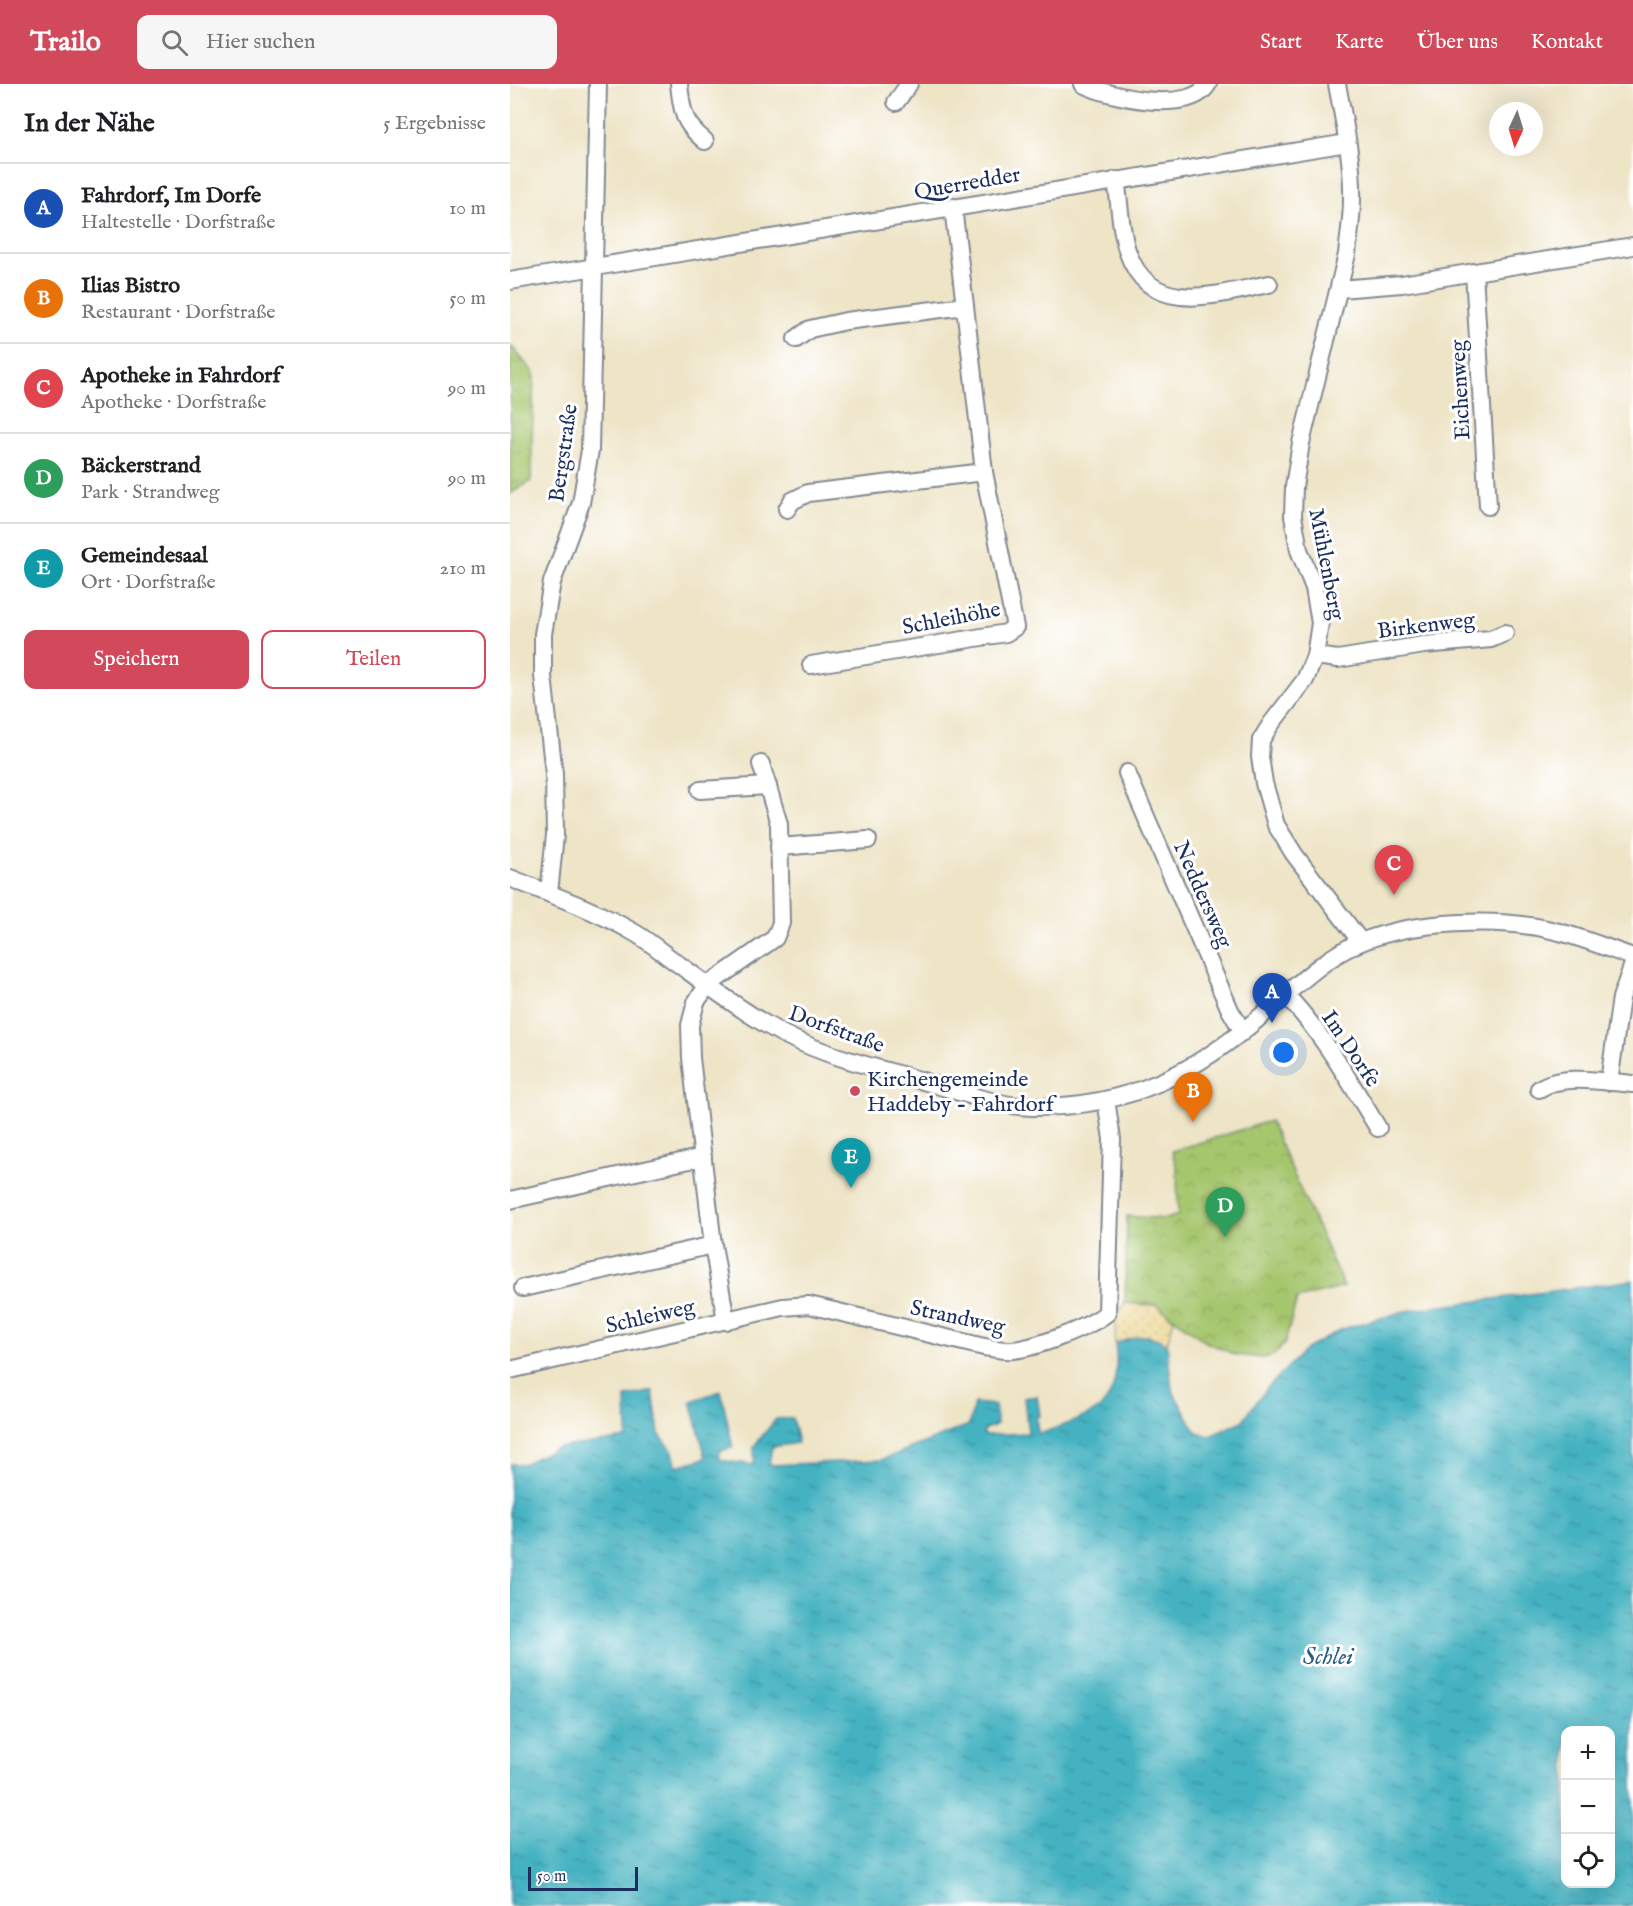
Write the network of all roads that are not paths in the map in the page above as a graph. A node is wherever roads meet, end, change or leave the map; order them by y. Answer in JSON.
{"nodes":[{"id":1,"x":598,"y":84,"type":"edge"},
{"id":2,"x":679,"y":84,"type":"edge"},
{"id":3,"x":909,"y":84,"type":"edge"},
{"id":4,"x":1083,"y":84,"type":"edge"},
{"id":5,"x":1208,"y":84,"type":"edge"},
{"id":6,"x":1338,"y":84,"type":"edge"},
{"id":7,"x":896,"y":102,"type":"dead end"},
{"id":8,"x":705,"y":141,"type":"dead end"},
{"id":9,"x":1347,"y":143,"type":"junction"},
{"id":10,"x":1116,"y":180,"type":"junction"},
{"id":11,"x":953,"y":207,"type":"junction"},
{"id":12,"x":1633,"y":246,"type":"edge"},
{"id":13,"x":595,"y":267,"type":"junction"},
{"id":14,"x":1474,"y":272,"type":"junction"},
{"id":15,"x":510,"y":281,"type":"edge"},
{"id":16,"x":1269,"y":284,"type":"dead end"},
{"id":17,"x":1339,"y":289,"type":"junction"},
{"id":18,"x":965,"y":306,"type":"junction"},
{"id":19,"x":796,"y":339,"type":"dead end"},
{"id":20,"x":984,"y":472,"type":"junction"},
{"id":21,"x":1488,"y":506,"type":"dead end"},
{"id":22,"x":787,"y":509,"type":"dead end"},
{"id":23,"x":1505,"y":633,"type":"dead end"},
{"id":24,"x":1315,"y":656,"type":"junction"},
{"id":25,"x":811,"y":665,"type":"dead end"},
{"id":26,"x":761,"y":764,"type":"dead end"},
{"id":27,"x":1127,"y":773,"type":"dead end"},
{"id":28,"x":768,"y":786,"type":"junction"},
{"id":29,"x":700,"y":790,"type":"dead end"},
{"id":30,"x":868,"y":840,"type":"dead end"},
{"id":31,"x":779,"y":847,"type":"junction"},
{"id":32,"x":510,"y":878,"type":"edge"},
{"id":33,"x":549,"y":893,"type":"junction"},
{"id":34,"x":1361,"y":942,"type":"junction"},
{"id":35,"x":1633,"y":957,"type":"edge"},
{"id":36,"x":1633,"y":964,"type":"edge"},
{"id":37,"x":708,"y":986,"type":"junction"},
{"id":38,"x":1286,"y":995,"type":"junction"},
{"id":39,"x":1243,"y":1032,"type":"junction"},
{"id":40,"x":1609,"y":1082,"type":"junction"},
{"id":41,"x":1633,"y":1084,"type":"edge"},
{"id":42,"x":1539,"y":1089,"type":"dead end"},
{"id":43,"x":1106,"y":1100,"type":"junction"},
{"id":44,"x":1378,"y":1128,"type":"dead end"},
{"id":45,"x":704,"y":1157,"type":"junction"},
{"id":46,"x":510,"y":1200,"type":"edge"},
{"id":47,"x":713,"y":1245,"type":"junction"},
{"id":48,"x":523,"y":1288,"type":"dead end"},
{"id":49,"x":726,"y":1321,"type":"junction"},
{"id":50,"x":510,"y":1370,"type":"edge"}],
"edges":[{"from":1,"to":13,"type":"street","name":"Bergstraße"},
{"from":2,"to":8,"type":"street"},
{"from":3,"to":7,"type":"street"},
{"from":4,"to":5,"type":"street"},
{"from":6,"to":9,"type":"street","name":"Mühlenberg"},
{"from":9,"to":10,"type":"street","name":"Querredder"},
{"from":9,"to":17,"type":"street","name":"Mühlenberg"},
{"from":10,"to":11,"type":"street","name":"Querredder"},
{"from":10,"to":16,"type":"street"},
{"from":11,"to":13,"type":"street","name":"Querredder"},
{"from":11,"to":18,"type":"street","name":"Schleihöhe"},
{"from":12,"to":14,"type":"street"},
{"from":13,"to":15,"type":"street","name":"Querredder"},
{"from":13,"to":33,"type":"street","name":"Bergstraße"},
{"from":14,"to":17,"type":"street"},
{"from":14,"to":21,"type":"street","name":"Eichenweg"},
{"from":17,"to":24,"type":"street","name":"Mühlenberg"},
{"from":18,"to":19,"type":"street"},
{"from":18,"to":20,"type":"street","name":"Schleihöhe"},
{"from":20,"to":22,"type":"street"},
{"from":20,"to":25,"type":"street","name":"Schleihöhe"},
{"from":23,"to":24,"type":"street","name":"Birkenweg"},
{"from":24,"to":34,"type":"street","name":"Mühlenberg"},
{"from":26,"to":28,"type":"street"},
{"from":27,"to":39,"type":"street","name":"Neddersweg"},
{"from":28,"to":29,"type":"street"},
{"from":28,"to":31,"type":"street"},
{"from":30,"to":31,"type":"street"},
{"from":31,"to":37,"type":"street"},
{"from":32,"to":33,"type":"street","name":"Dorfstraße"},
{"from":33,"to":37,"type":"street","name":"Dorfstraße"},
{"from":34,"to":35,"type":"street","name":"Dorfstraße"},
{"from":34,"to":38,"type":"street","name":"Dorfstraße"},
{"from":36,"to":40,"type":"street"},
{"from":37,"to":43,"type":"street","name":"Dorfstraße"},
{"from":37,"to":45,"type":"street","name":"Schleiweg"},
{"from":38,"to":39,"type":"street","name":"Dorfstraße"},
{"from":38,"to":44,"type":"street","name":"Im Dorfe"},
{"from":39,"to":43,"type":"street","name":"Dorfstraße"},
{"from":40,"to":41,"type":"street"},
{"from":40,"to":42,"type":"street"},
{"from":43,"to":49,"type":"street","name":"Strandweg"},
{"from":45,"to":46,"type":"street"},
{"from":45,"to":47,"type":"street","name":"Schleiweg"},
{"from":47,"to":48,"type":"street"},
{"from":47,"to":49,"type":"street","name":"Schleiweg"},
{"from":49,"to":50,"type":"street","name":"Schleiweg"}]}
